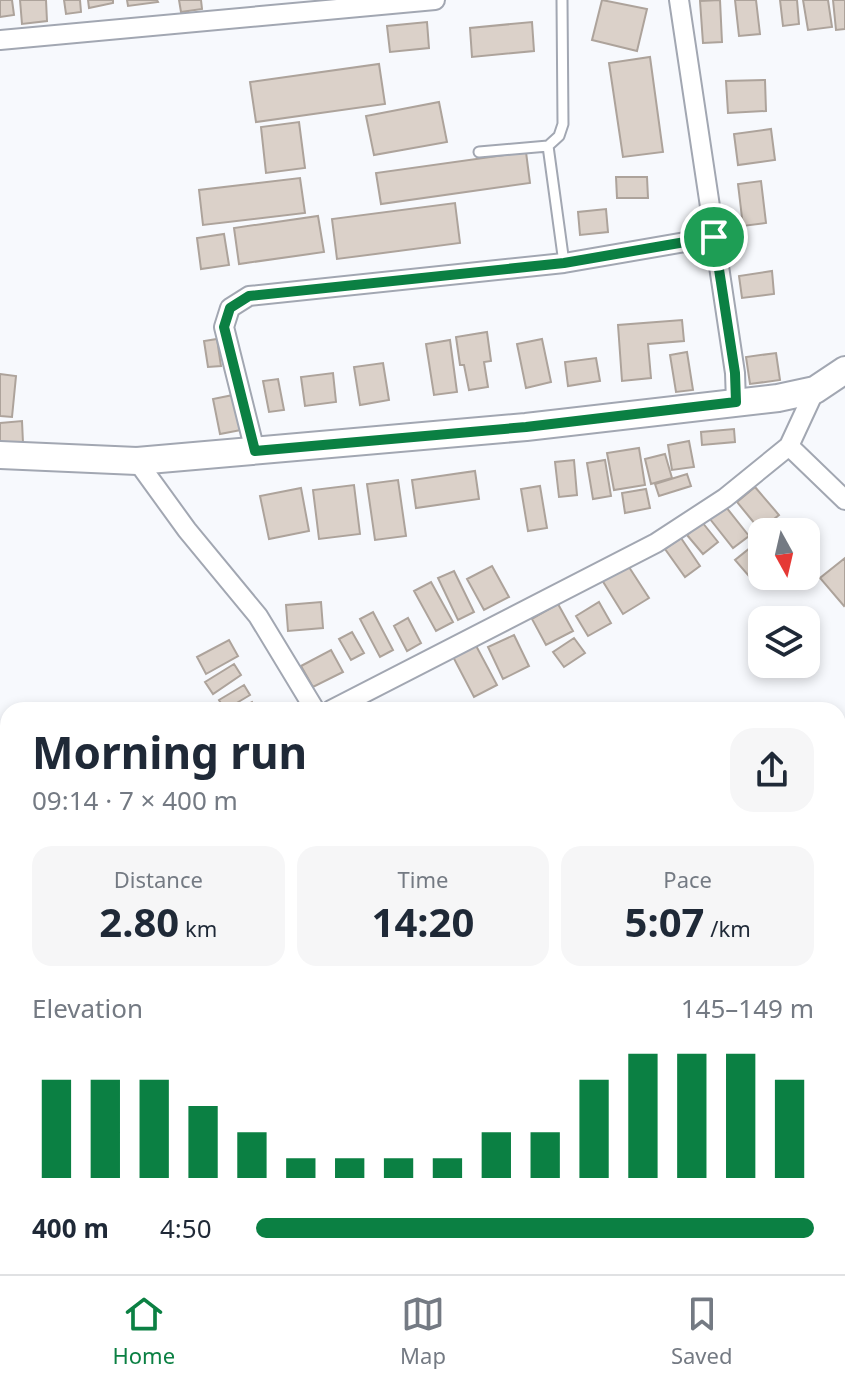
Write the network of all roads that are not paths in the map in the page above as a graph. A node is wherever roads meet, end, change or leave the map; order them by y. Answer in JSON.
{"nodes":[{"id":1,"x":435,"y":0,"type":"edge"},
{"id":2,"x":562,"y":0,"type":"edge"},
{"id":3,"x":679,"y":0,"type":"edge"},
{"id":4,"x":0,"y":40,"type":"edge"},
{"id":5,"x":548,"y":146,"type":"junction"},
{"id":6,"x":479,"y":152,"type":"dead end"},
{"id":7,"x":714,"y":237,"type":"junction"},
{"id":8,"x":564,"y":263,"type":"junction"},
{"id":9,"x":845,"y":370,"type":"edge"},
{"id":10,"x":815,"y":390,"type":"junction"},
{"id":11,"x":736,"y":402,"type":"junction"},
{"id":12,"x":789,"y":446,"type":"junction"},
{"id":13,"x":255,"y":451,"type":"junction"},
{"id":14,"x":0,"y":455,"type":"edge"},
{"id":15,"x":137,"y":461,"type":"junction"},
{"id":16,"x":845,"y":500,"type":"edge"},
{"id":17,"x":310,"y":702,"type":"edge"},
{"id":18,"x":347,"y":702,"type":"edge"}],
"edges":[{"from":1,"to":4,"type":"street"},
{"from":2,"to":5,"type":"lane"},
{"from":3,"to":7,"type":"street"},
{"from":5,"to":6,"type":"lane"},
{"from":5,"to":8,"type":"lane"},
{"from":7,"to":8,"type":"street"},
{"from":7,"to":11,"type":"street"},
{"from":8,"to":13,"type":"street"},
{"from":9,"to":10,"type":"street"},
{"from":10,"to":11,"type":"street"},
{"from":10,"to":12,"type":"street"},
{"from":11,"to":13,"type":"street"},
{"from":12,"to":16,"type":"street"},
{"from":12,"to":18,"type":"street"},
{"from":13,"to":15,"type":"street"},
{"from":14,"to":15,"type":"street"},
{"from":15,"to":17,"type":"street"}]}
